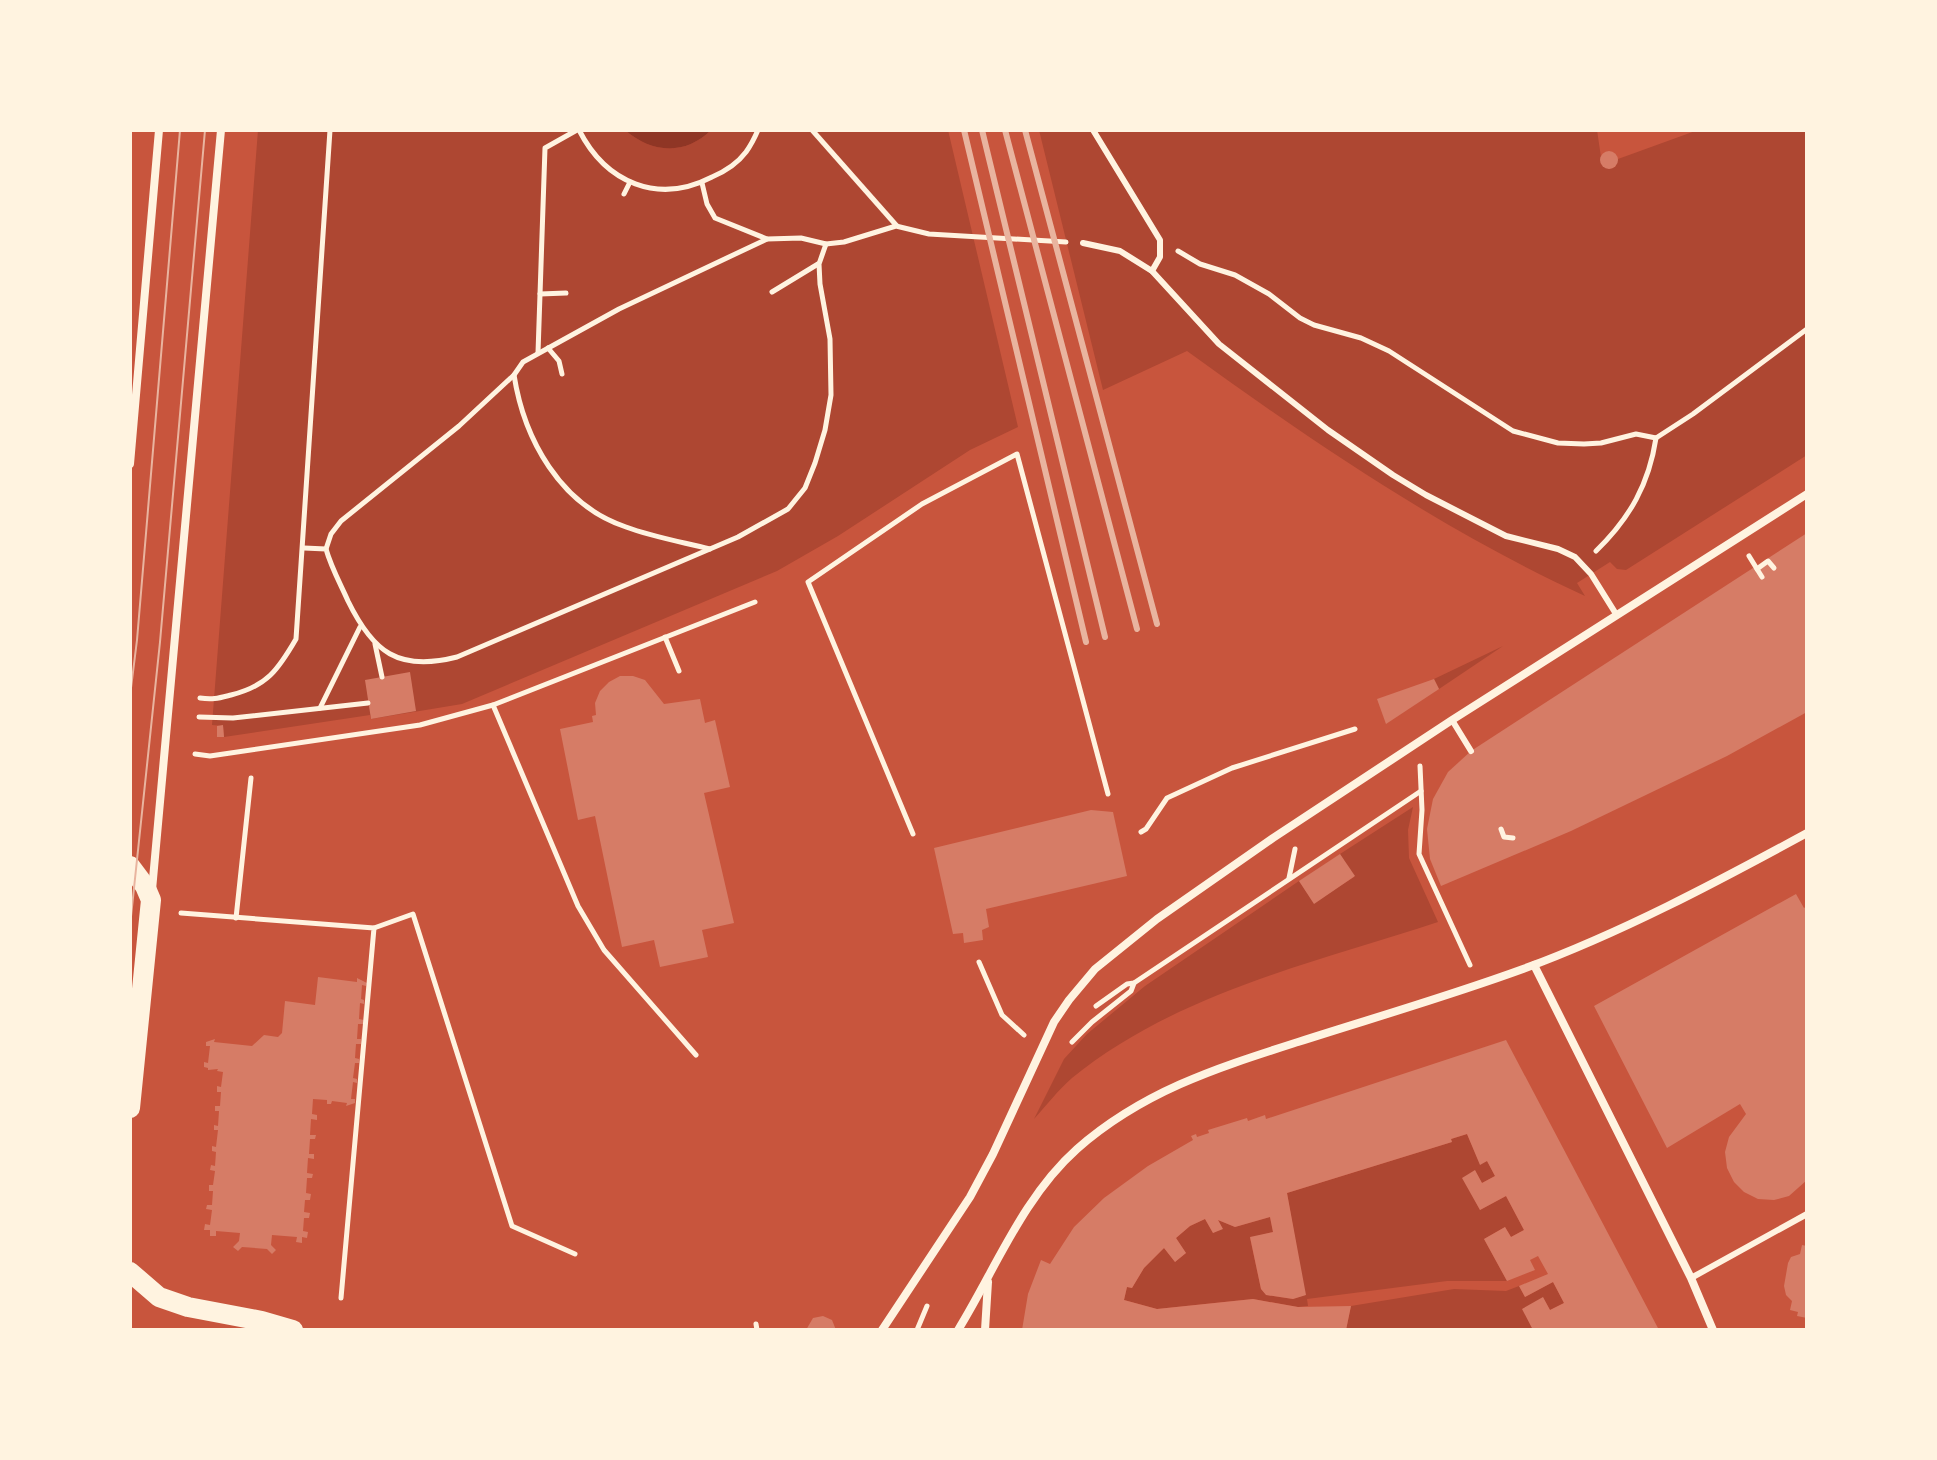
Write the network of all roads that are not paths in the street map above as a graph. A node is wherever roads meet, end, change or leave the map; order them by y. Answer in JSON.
{"nodes":[{"id":1,"x":159,"y":130,"type":"edge"},
{"id":2,"x":221,"y":130,"type":"edge"},
{"id":3,"x":1093,"y":130,"type":"edge"},
{"id":4,"x":1083,"y":243,"type":"road end"},
{"id":5,"x":1152,"y":271,"type":"junction"},
{"id":6,"x":130,"y":464,"type":"edge"},
{"id":7,"x":1807,"y":494,"type":"edge"},
{"id":8,"x":1616,"y":614,"type":"junction"},
{"id":9,"x":1452,"y":720,"type":"junction"},
{"id":10,"x":1471,"y":751,"type":"dead end"},
{"id":11,"x":1807,"y":833,"type":"edge"},
{"id":12,"x":130,"y":866,"type":"edge"},
{"id":13,"x":151,"y":900,"type":"junction"},
{"id":14,"x":1534,"y":965,"type":"junction"},
{"id":15,"x":130,"y":1108,"type":"edge"},
{"id":16,"x":1807,"y":1214,"type":"edge"},
{"id":17,"x":130,"y":1272,"type":"edge"},
{"id":18,"x":1691,"y":1278,"type":"junction"},
{"id":19,"x":988,"y":1281,"type":"junction"},
{"id":20,"x":263,"y":1325,"type":"edge"},
{"id":21,"x":293,"y":1330,"type":"edge"},
{"id":22,"x":882,"y":1330,"type":"edge"},
{"id":23,"x":958,"y":1330,"type":"edge"},
{"id":24,"x":985,"y":1330,"type":"edge"},
{"id":25,"x":1713,"y":1330,"type":"edge"}],
"edges":[{"from":1,"to":6,"type":"street"},
{"from":2,"to":13,"type":"street"},
{"from":3,"to":5,"type":"lane"},
{"from":4,"to":5,"type":"lane"},
{"from":5,"to":8,"type":"lane"},
{"from":7,"to":8,"type":"street"},
{"from":8,"to":9,"type":"street"},
{"from":9,"to":10,"type":"lane"},
{"from":9,"to":22,"type":"street"},
{"from":11,"to":14,"type":"street"},
{"from":12,"to":13,"type":"main road"},
{"from":13,"to":15,"type":"main road"},
{"from":14,"to":18,"type":"street"},
{"from":14,"to":19,"type":"street"},
{"from":16,"to":18,"type":"lane"},
{"from":17,"to":20,"type":"main road"},
{"from":18,"to":25,"type":"street"},
{"from":19,"to":23,"type":"street"},
{"from":19,"to":24,"type":"street"},
{"from":20,"to":21,"type":"main road"}]}
